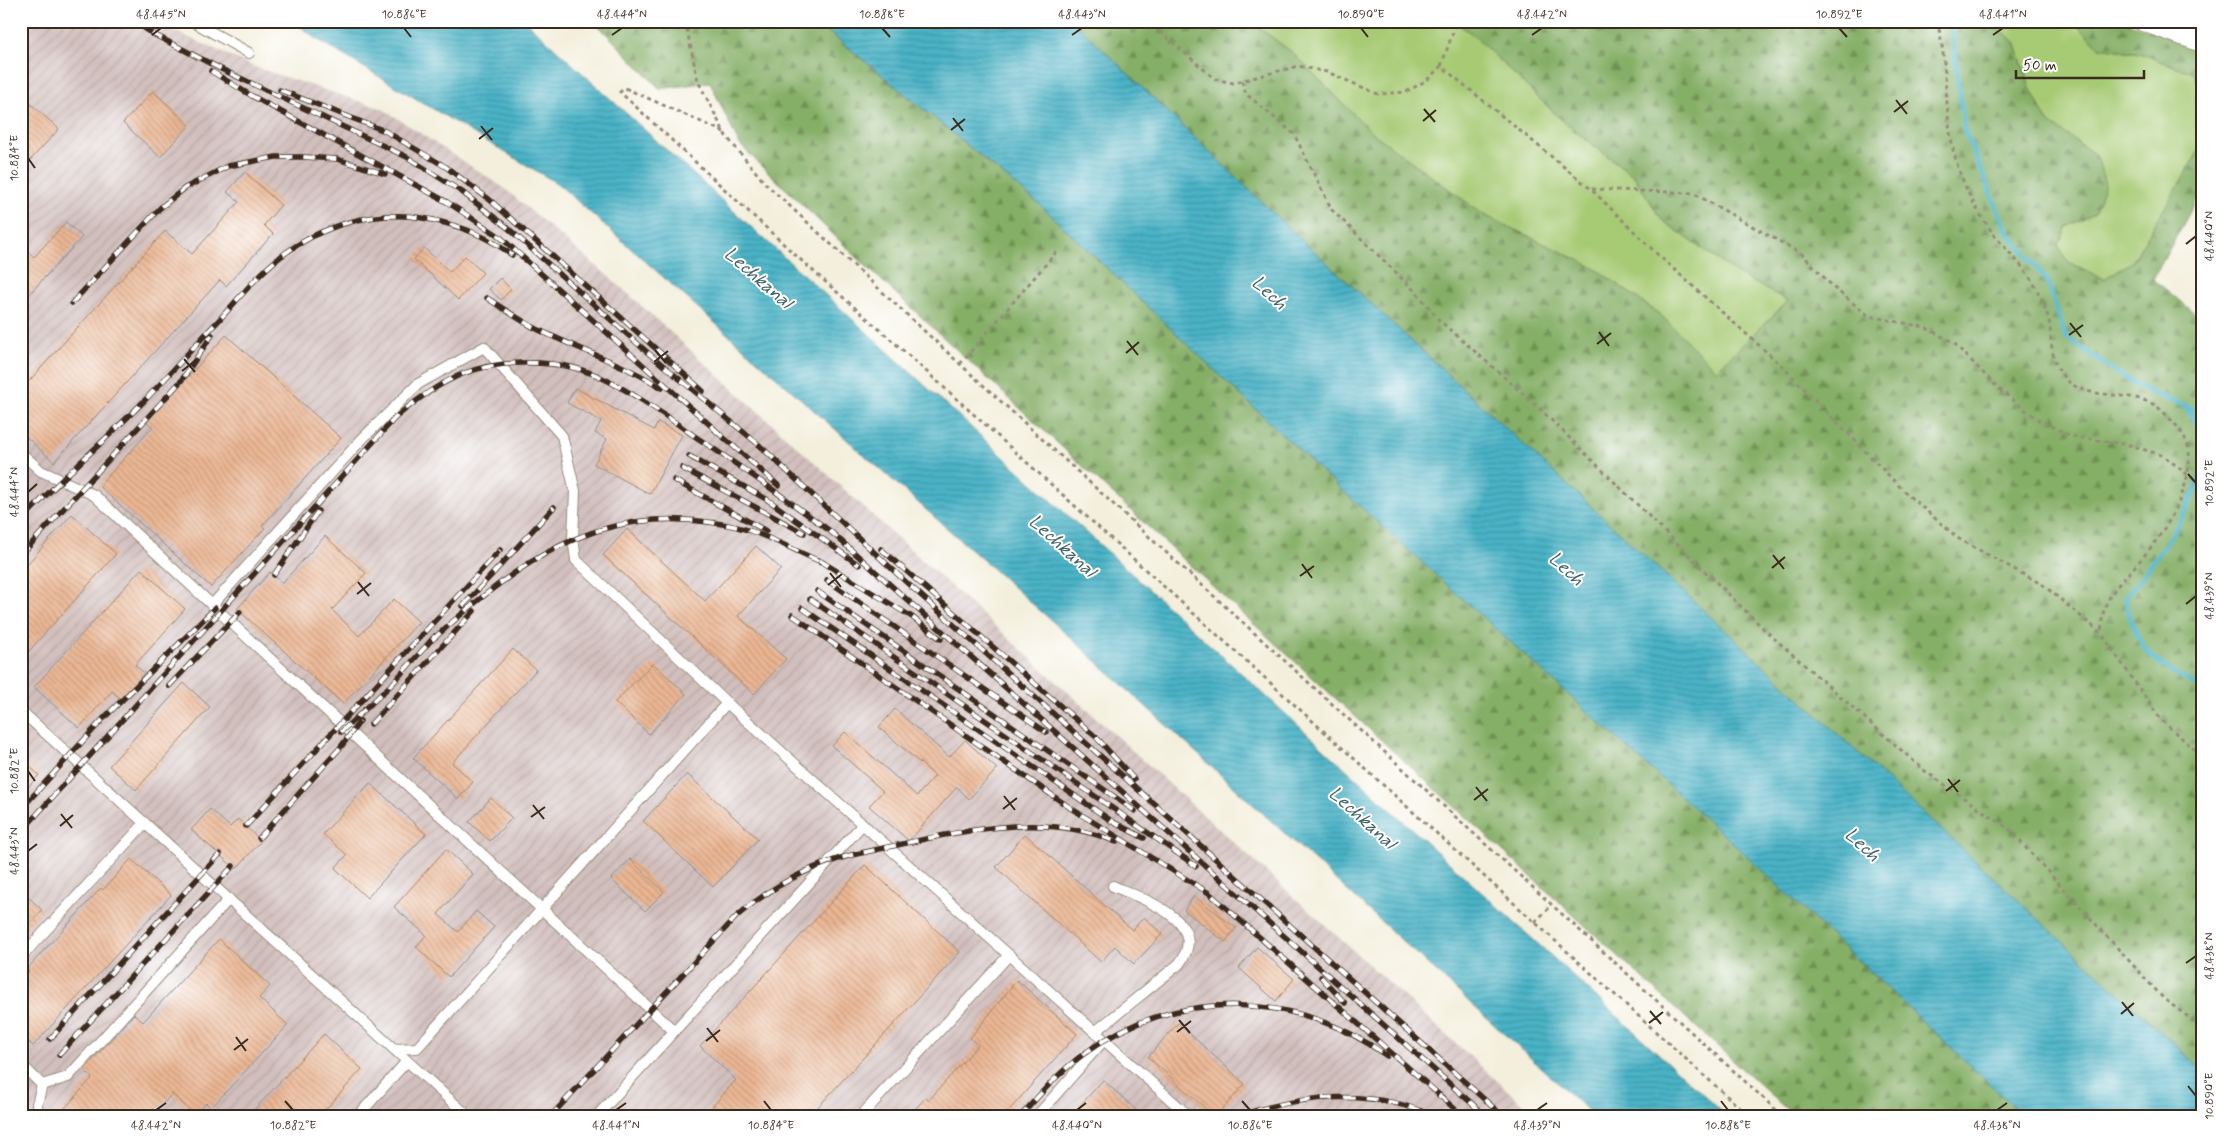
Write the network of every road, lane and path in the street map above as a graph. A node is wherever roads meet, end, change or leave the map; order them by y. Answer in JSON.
{"nodes":[{"id":1,"x":192,"y":21,"type":"edge"},
{"id":2,"x":686,"y":21,"type":"edge"},
{"id":3,"x":1148,"y":21,"type":"edge"},
{"id":4,"x":1458,"y":21,"type":"edge"},
{"id":5,"x":1937,"y":21,"type":"edge"},
{"id":6,"x":2143,"y":21,"type":"edge"},
{"id":7,"x":2202,"y":42,"type":"edge"},
{"id":8,"x":249,"y":53,"type":"dead end"},
{"id":9,"x":1441,"y":66,"type":"junction"},
{"id":10,"x":1242,"y":82,"type":"junction"},
{"id":11,"x":724,"y":132,"type":"junction"},
{"id":12,"x":1591,"y":189,"type":"junction"},
{"id":13,"x":1058,"y":250,"type":"dead end"},
{"id":14,"x":960,"y":364,"type":"junction"},
{"id":15,"x":21,"y":453,"type":"edge"},
{"id":16,"x":2188,"y":474,"type":"junction"},
{"id":17,"x":2202,"y":486,"type":"edge"},
{"id":18,"x":212,"y":605,"type":"junction"},
{"id":19,"x":2101,"y":633,"type":"junction"},
{"id":20,"x":727,"y":703,"type":"junction"},
{"id":21,"x":21,"y":711,"type":"edge"},
{"id":22,"x":2202,"y":756,"type":"edge"},
{"id":23,"x":145,"y":823,"type":"junction"},
{"id":24,"x":863,"y":824,"type":"junction"},
{"id":25,"x":1113,"y":886,"type":"dead end"},
{"id":26,"x":229,"y":899,"type":"junction"},
{"id":27,"x":1552,"y":905,"type":"junction"},
{"id":28,"x":541,"y":910,"type":"junction"},
{"id":29,"x":1535,"y":922,"type":"junction"},
{"id":30,"x":1009,"y":955,"type":"junction"},
{"id":31,"x":21,"y":957,"type":"edge"},
{"id":32,"x":2202,"y":1027,"type":"edge"},
{"id":33,"x":674,"y":1031,"type":"junction"},
{"id":34,"x":1095,"y":1032,"type":"junction"},
{"id":35,"x":1104,"y":1040,"type":"junction"},
{"id":36,"x":394,"y":1048,"type":"junction"},
{"id":37,"x":407,"y":1061,"type":"junction"},
{"id":38,"x":21,"y":1064,"type":"edge"},
{"id":39,"x":42,"y":1085,"type":"junction"},
{"id":40,"x":38,"y":1117,"type":"edge"},
{"id":41,"x":357,"y":1117,"type":"edge"},
{"id":42,"x":469,"y":1117,"type":"edge"},
{"id":43,"x":596,"y":1117,"type":"edge"},
{"id":44,"x":860,"y":1117,"type":"edge"},
{"id":45,"x":1036,"y":1117,"type":"edge"},
{"id":46,"x":1190,"y":1117,"type":"edge"},
{"id":47,"x":1750,"y":1117,"type":"edge"},
{"id":48,"x":1784,"y":1117,"type":"edge"}],
"edges":[{"from":1,"to":8,"type":"lane"},
{"from":2,"to":11,"type":"path"},
{"from":3,"to":10,"type":"path"},
{"from":4,"to":9,"type":"path"},
{"from":5,"to":16,"type":"path"},
{"from":6,"to":7,"type":"street"},
{"from":9,"to":10,"type":"path"},
{"from":9,"to":12,"type":"path"},
{"from":10,"to":32,"type":"path"},
{"from":11,"to":14,"type":"path"},
{"from":11,"to":29,"type":"path"},
{"from":12,"to":16,"type":"path"},
{"from":12,"to":19,"type":"path"},
{"from":13,"to":14,"type":"path"},
{"from":14,"to":27,"type":"path"},
{"from":15,"to":18,"type":"lane"},
{"from":16,"to":17,"type":"path"},
{"from":16,"to":19,"type":"path"},
{"from":18,"to":20,"type":"lane"},
{"from":18,"to":28,"type":"lane"},
{"from":19,"to":22,"type":"path"},
{"from":20,"to":24,"type":"lane"},
{"from":20,"to":28,"type":"lane"},
{"from":21,"to":23,"type":"lane"},
{"from":23,"to":26,"type":"lane"},
{"from":23,"to":31,"type":"lane"},
{"from":24,"to":30,"type":"lane"},
{"from":24,"to":33,"type":"lane"},
{"from":25,"to":34,"type":"lane"},
{"from":26,"to":36,"type":"lane"},
{"from":26,"to":39,"type":"lane"},
{"from":27,"to":29,"type":"path"},
{"from":27,"to":48,"type":"path"},
{"from":28,"to":33,"type":"lane"},
{"from":28,"to":36,"type":"lane"},
{"from":29,"to":47,"type":"path"},
{"from":30,"to":34,"type":"lane"},
{"from":30,"to":44,"type":"lane"},
{"from":33,"to":43,"type":"lane"},
{"from":34,"to":35,"type":"lane"},
{"from":35,"to":45,"type":"lane"},
{"from":35,"to":46,"type":"lane"},
{"from":36,"to":37,"type":"lane"},
{"from":37,"to":41,"type":"lane"},
{"from":37,"to":42,"type":"lane"},
{"from":38,"to":39,"type":"lane"},
{"from":39,"to":40,"type":"lane"}]}
